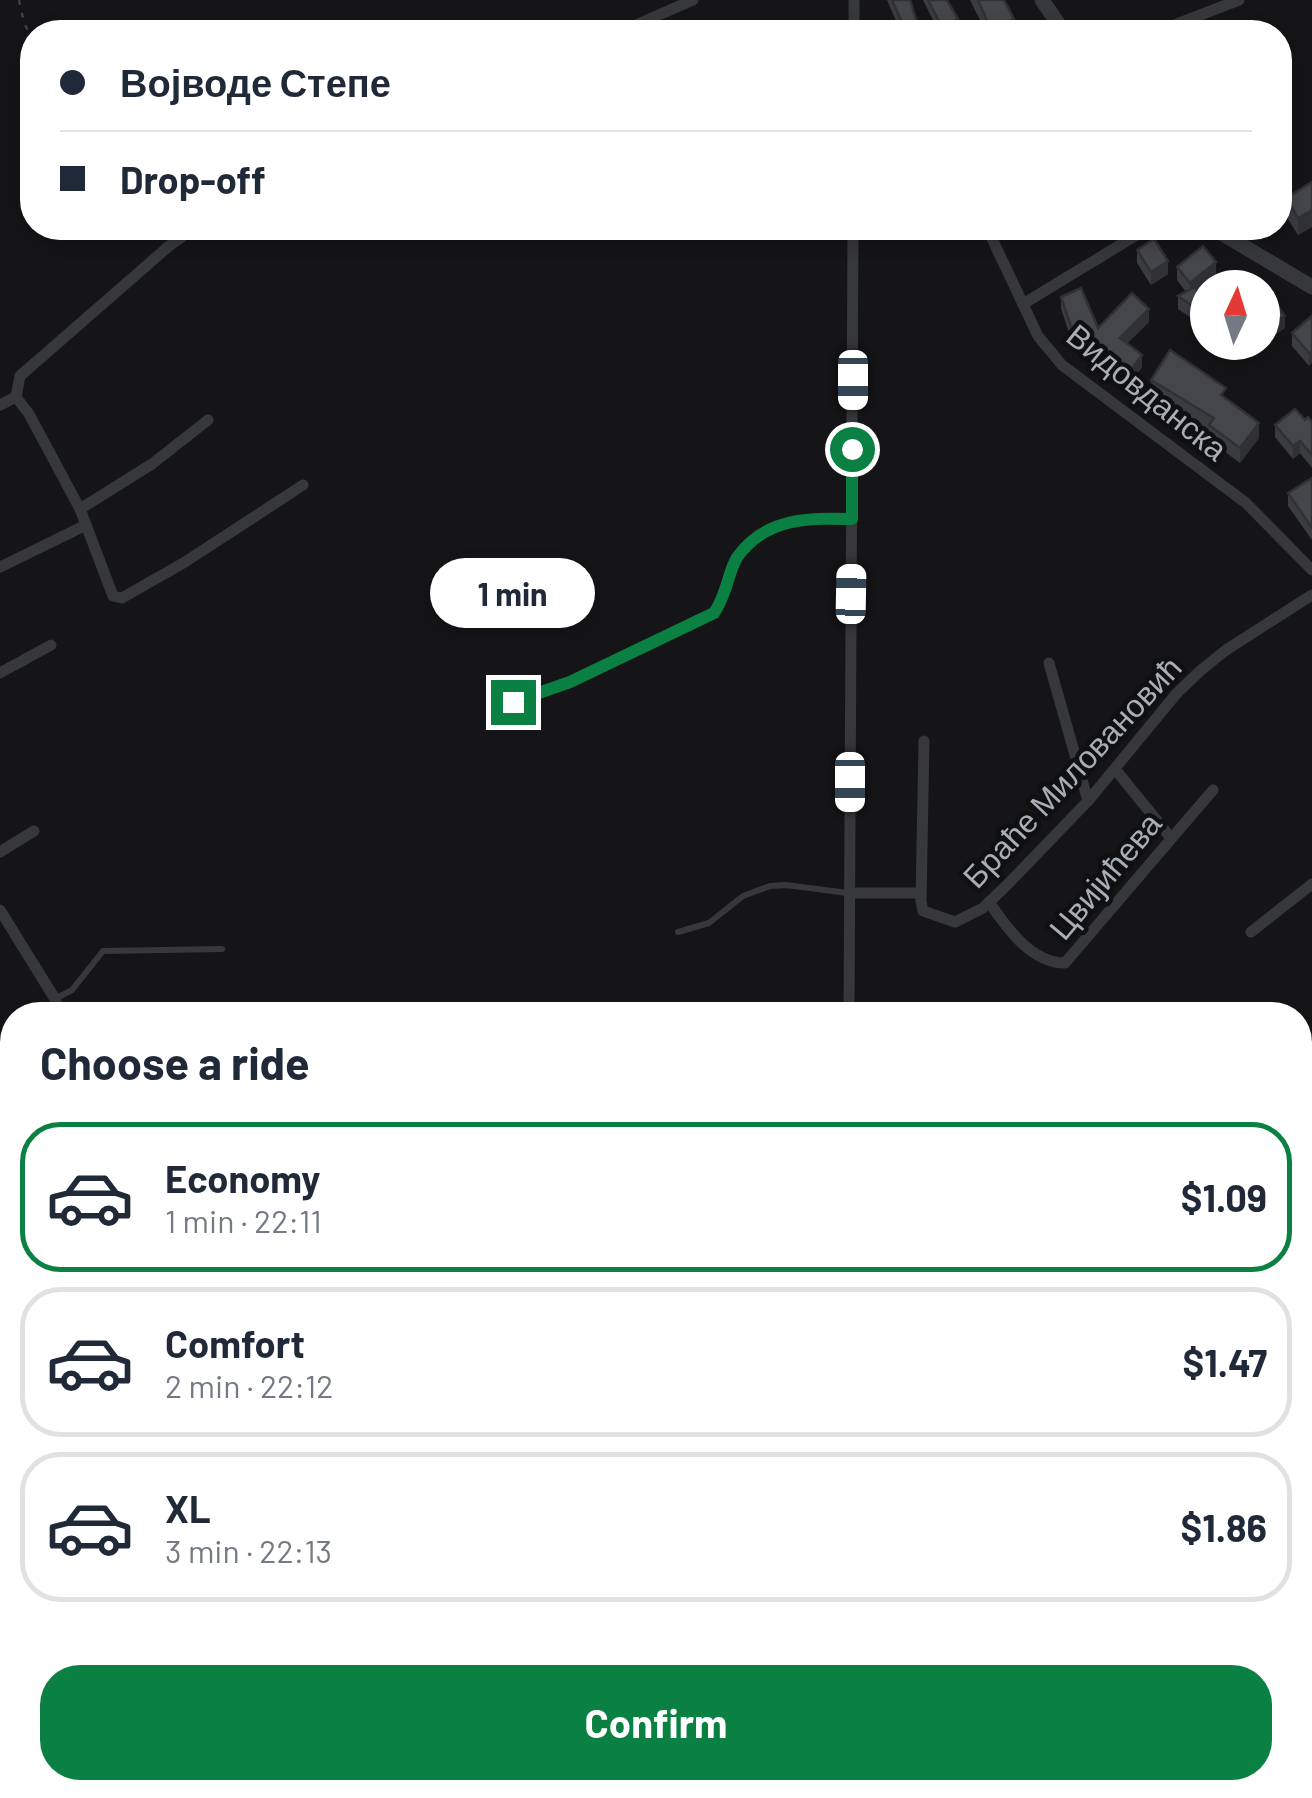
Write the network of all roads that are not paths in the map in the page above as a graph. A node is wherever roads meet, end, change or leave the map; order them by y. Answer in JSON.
{"nodes":[{"id":1,"x":692,"y":0,"type":"edge"},
{"id":2,"x":1239,"y":0,"type":"edge"},
{"id":3,"x":647,"y":20,"type":"edge"},
{"id":4,"x":1187,"y":20,"type":"edge"},
{"id":5,"x":177,"y":240,"type":"edge"},
{"id":6,"x":853,"y":240,"type":"edge"},
{"id":7,"x":993,"y":240,"type":"edge"},
{"id":8,"x":1128,"y":240,"type":"edge"},
{"id":9,"x":1233,"y":240,"type":"edge"},
{"id":10,"x":1312,"y":287,"type":"edge"},
{"id":11,"x":1023,"y":304,"type":"junction"},
{"id":12,"x":16,"y":397,"type":"junction"},
{"id":13,"x":0,"y":404,"type":"edge"},
{"id":14,"x":208,"y":420,"type":"dead end"},
{"id":15,"x":303,"y":485,"type":"dead end"},
{"id":16,"x":80,"y":509,"type":"junction"},
{"id":17,"x":852,"y":519,"type":"junction"},
{"id":18,"x":86,"y":525,"type":"junction"},
{"id":19,"x":0,"y":568,"type":"edge"},
{"id":20,"x":1312,"y":570,"type":"edge"},
{"id":21,"x":1312,"y":594,"type":"edge"},
{"id":22,"x":52,"y":644,"type":"dead end"},
{"id":23,"x":1049,"y":663,"type":"dead end"},
{"id":24,"x":0,"y":673,"type":"edge"},
{"id":25,"x":513,"y":702,"type":"dead end"},
{"id":26,"x":924,"y":741,"type":"dead end"},
{"id":27,"x":1115,"y":768,"type":"junction"},
{"id":28,"x":1212,"y":790,"type":"dead end"},
{"id":29,"x":1088,"y":801,"type":"junction"},
{"id":30,"x":34,"y":831,"type":"dead end"},
{"id":31,"x":1170,"y":838,"type":"junction"},
{"id":32,"x":0,"y":852,"type":"edge"},
{"id":33,"x":1312,"y":884,"type":"edge"},
{"id":34,"x":849,"y":894,"type":"junction"},
{"id":35,"x":920,"y":897,"type":"junction"},
{"id":36,"x":989,"y":902,"type":"junction"},
{"id":37,"x":0,"y":910,"type":"edge"},
{"id":38,"x":678,"y":932,"type":"dead end"},
{"id":39,"x":1251,"y":932,"type":"dead end"},
{"id":40,"x":222,"y":949,"type":"dead end"},
{"id":41,"x":55,"y":999,"type":"junction"},
{"id":42,"x":56,"y":1002,"type":"edge"},
{"id":43,"x":849,"y":1002,"type":"edge"}],
"edges":[{"from":1,"to":3,"type":"street"},
{"from":2,"to":4,"type":"street"},
{"from":5,"to":12,"type":"street"},
{"from":6,"to":17,"type":"street"},
{"from":7,"to":11,"type":"street","name":"Видовданска"},
{"from":8,"to":11,"type":"street"},
{"from":9,"to":10,"type":"street"},
{"from":11,"to":20,"type":"street","name":"Видовданска"},
{"from":12,"to":13,"type":"street"},
{"from":12,"to":16,"type":"street"},
{"from":14,"to":16,"type":"street"},
{"from":15,"to":18,"type":"street"},
{"from":16,"to":18,"type":"street"},
{"from":17,"to":25,"type":"lane"},
{"from":17,"to":34,"type":"street"},
{"from":18,"to":19,"type":"street"},
{"from":21,"to":27,"type":"street","name":"Браће Миловановић"},
{"from":22,"to":24,"type":"street"},
{"from":23,"to":29,"type":"street"},
{"from":26,"to":35,"type":"street"},
{"from":27,"to":29,"type":"street","name":"Браће Миловановић"},
{"from":27,"to":31,"type":"street"},
{"from":28,"to":31,"type":"street","name":"Цвијићева"},
{"from":29,"to":36,"type":"street","name":"Браће Миловановић"},
{"from":30,"to":32,"type":"street"},
{"from":31,"to":36,"type":"street","name":"Цвијићева"},
{"from":33,"to":39,"type":"street"},
{"from":34,"to":35,"type":"street"},
{"from":34,"to":38,"type":"lane"},
{"from":34,"to":43,"type":"street"},
{"from":35,"to":36,"type":"street","name":"Браће Миловановић"},
{"from":37,"to":41,"type":"street"},
{"from":40,"to":41,"type":"lane"},
{"from":41,"to":42,"type":"street"}]}
